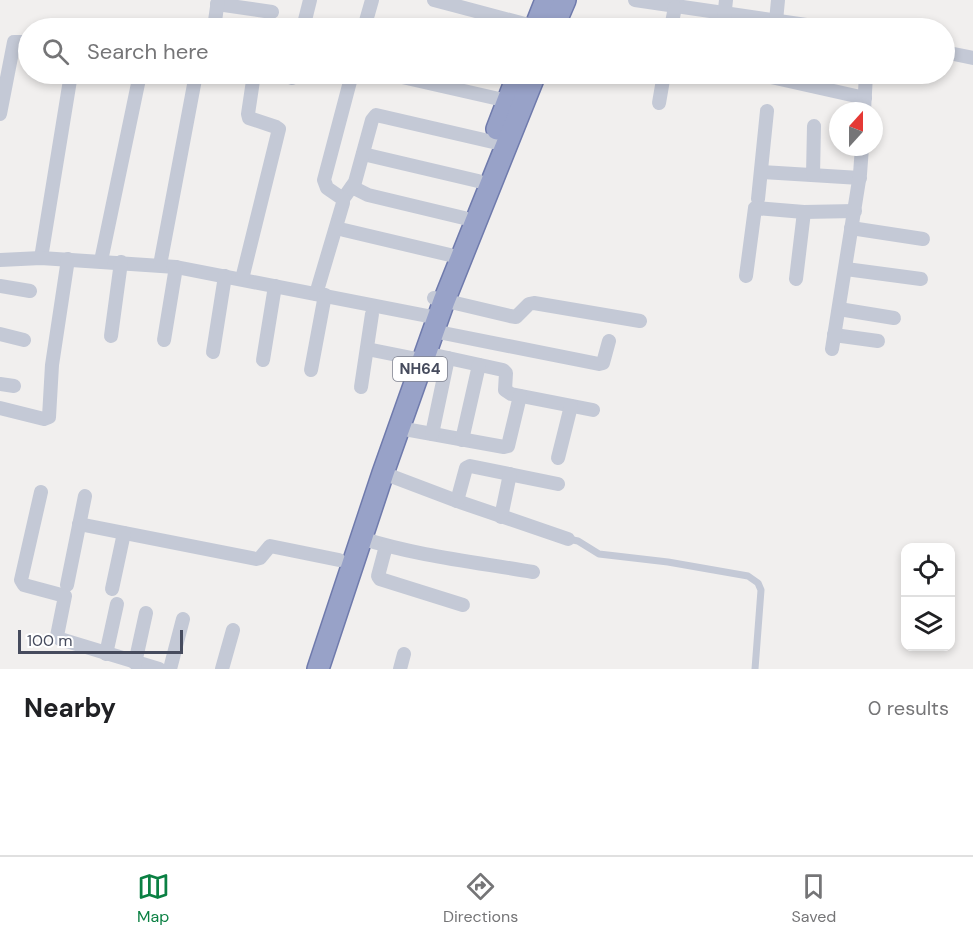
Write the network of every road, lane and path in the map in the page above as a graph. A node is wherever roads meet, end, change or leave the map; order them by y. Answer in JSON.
{"nodes":[{"id":1,"x":310,"y":0,"type":"edge"},
{"id":2,"x":372,"y":0,"type":"edge"},
{"id":3,"x":435,"y":0,"type":"edge"},
{"id":4,"x":546,"y":0,"type":"edge"},
{"id":5,"x":565,"y":0,"type":"edge"},
{"id":6,"x":635,"y":0,"type":"edge"},
{"id":7,"x":726,"y":0,"type":"edge"},
{"id":8,"x":778,"y":0,"type":"edge"},
{"id":9,"x":218,"y":2,"type":"edge"},
{"id":10,"x":675,"y":7,"type":"junction"},
{"id":11,"x":272,"y":12,"type":"dead end"},
{"id":12,"x":216,"y":18,"type":"edge"},
{"id":13,"x":306,"y":18,"type":"edge"},
{"id":14,"x":367,"y":18,"type":"edge"},
{"id":15,"x":503,"y":18,"type":"edge"},
{"id":16,"x":543,"y":18,"type":"edge"},
{"id":17,"x":550,"y":18,"type":"edge"},
{"id":18,"x":673,"y":18,"type":"edge"},
{"id":19,"x":710,"y":18,"type":"edge"},
{"id":20,"x":724,"y":18,"type":"edge"},
{"id":21,"x":773,"y":18,"type":"edge"},
{"id":22,"x":18,"y":42,"type":"edge"},
{"id":23,"x":955,"y":54,"type":"edge"},
{"id":24,"x":973,"y":58,"type":"edge"},
{"id":25,"x":69,"y":84,"type":"edge"},
{"id":26,"x":138,"y":84,"type":"edge"},
{"id":27,"x":194,"y":84,"type":"edge"},
{"id":28,"x":252,"y":84,"type":"edge"},
{"id":29,"x":349,"y":84,"type":"edge"},
{"id":30,"x":433,"y":84,"type":"edge"},
{"id":31,"x":514,"y":84,"type":"edge"},
{"id":32,"x":531,"y":84,"type":"edge"},
{"id":33,"x":662,"y":84,"type":"edge"},
{"id":34,"x":821,"y":84,"type":"edge"},
{"id":35,"x":865,"y":84,"type":"edge"},
{"id":36,"x":508,"y":101,"type":"junction"},
{"id":37,"x":860,"y":102,"type":"edge"},
{"id":38,"x":864,"y":102,"type":"edge"},
{"id":39,"x":659,"y":103,"type":"dead end"},
{"id":40,"x":767,"y":111,"type":"dead end"},
{"id":41,"x":0,"y":114,"type":"edge"},
{"id":42,"x":814,"y":126,"type":"dead end"},
{"id":43,"x":493,"y":142,"type":"junction"},
{"id":44,"x":363,"y":154,"type":"junction"},
{"id":45,"x":861,"y":156,"type":"edge"},
{"id":46,"x":761,"y":172,"type":"junction"},
{"id":47,"x":813,"y":175,"type":"junction"},
{"id":48,"x":860,"y":178,"type":"junction"},
{"id":49,"x":478,"y":181,"type":"junction"},
{"id":50,"x":352,"y":187,"type":"junction"},
{"id":51,"x":343,"y":199,"type":"junction"},
{"id":52,"x":758,"y":199,"type":"dead end"},
{"id":53,"x":855,"y":211,"type":"junction"},
{"id":54,"x":804,"y":212,"type":"junction"},
{"id":55,"x":464,"y":218,"type":"junction"},
{"id":56,"x":851,"y":228,"type":"junction"},
{"id":57,"x":344,"y":230,"type":"dead end"},
{"id":58,"x":923,"y":239,"type":"dead end"},
{"id":59,"x":450,"y":255,"type":"junction"},
{"id":60,"x":41,"y":258,"type":"junction"},
{"id":61,"x":0,"y":260,"type":"edge"},
{"id":62,"x":68,"y":260,"type":"junction"},
{"id":63,"x":101,"y":261,"type":"junction"},
{"id":64,"x":121,"y":262,"type":"junction"},
{"id":65,"x":160,"y":265,"type":"junction"},
{"id":66,"x":176,"y":267,"type":"junction"},
{"id":67,"x":846,"y":269,"type":"junction"},
{"id":68,"x":225,"y":276,"type":"junction"},
{"id":69,"x":746,"y":276,"type":"dead end"},
{"id":70,"x":242,"y":279,"type":"junction"},
{"id":71,"x":796,"y":279,"type":"dead end"},
{"id":72,"x":921,"y":279,"type":"dead end"},
{"id":73,"x":0,"y":286,"type":"edge"},
{"id":74,"x":275,"y":286,"type":"junction"},
{"id":75,"x":30,"y":291,"type":"dead end"},
{"id":76,"x":320,"y":295,"type":"junction"},
{"id":77,"x":839,"y":309,"type":"junction"},
{"id":78,"x":435,"y":313,"type":"junction"},
{"id":79,"x":372,"y":314,"type":"dead end"},
{"id":80,"x":894,"y":318,"type":"dead end"},
{"id":81,"x":640,"y":321,"type":"dead end"},
{"id":82,"x":0,"y":334,"type":"edge"},
{"id":83,"x":111,"y":336,"type":"dead end"},
{"id":84,"x":24,"y":340,"type":"dead end"},
{"id":85,"x":164,"y":340,"type":"dead end"},
{"id":86,"x":609,"y":341,"type":"dead end"},
{"id":87,"x":878,"y":341,"type":"dead end"},
{"id":88,"x":367,"y":349,"type":"junction"},
{"id":89,"x":213,"y":352,"type":"dead end"},
{"id":90,"x":419,"y":356,"type":"junction"},
{"id":91,"x":448,"y":358,"type":"junction"},
{"id":92,"x":263,"y":360,"type":"dead end"},
{"id":93,"x":479,"y":365,"type":"junction"},
{"id":94,"x":311,"y":370,"type":"dead end"},
{"id":95,"x":361,"y":387,"type":"dead end"},
{"id":96,"x":520,"y":396,"type":"junction"},
{"id":97,"x":571,"y":405,"type":"junction"},
{"id":98,"x":0,"y":408,"type":"edge"},
{"id":99,"x":592,"y":410,"type":"dead end"},
{"id":100,"x":399,"y":428,"type":"junction"},
{"id":101,"x":432,"y":434,"type":"junction"},
{"id":102,"x":462,"y":440,"type":"junction"},
{"id":103,"x":558,"y":459,"type":"dead end"},
{"id":104,"x":383,"y":473,"type":"junction"},
{"id":105,"x":510,"y":474,"type":"junction"},
{"id":106,"x":558,"y":484,"type":"dead end"},
{"id":107,"x":41,"y":492,"type":"dead end"},
{"id":108,"x":85,"y":496,"type":"dead end"},
{"id":109,"x":457,"y":501,"type":"junction"},
{"id":110,"x":501,"y":517,"type":"junction"},
{"id":111,"x":79,"y":524,"type":"junction"},
{"id":112,"x":124,"y":533,"type":"junction"},
{"id":113,"x":362,"y":538,"type":"junction"},
{"id":114,"x":568,"y":539,"type":"joint"},
{"id":115,"x":386,"y":546,"type":"junction"},
{"id":116,"x":339,"y":560,"type":"junction"},
{"id":117,"x":533,"y":572,"type":"dead end"},
{"id":118,"x":67,"y":585,"type":"dead end"},
{"id":119,"x":112,"y":589,"type":"dead end"},
{"id":120,"x":117,"y":604,"type":"dead end"},
{"id":121,"x":463,"y":605,"type":"dead end"},
{"id":122,"x":146,"y":613,"type":"dead end"},
{"id":123,"x":183,"y":620,"type":"dead end"},
{"id":124,"x":233,"y":630,"type":"dead end"},
{"id":125,"x":106,"y":654,"type":"junction"},
{"id":126,"x":404,"y":654,"type":"dead end"},
{"id":127,"x":135,"y":663,"type":"junction"},
{"id":128,"x":159,"y":669,"type":"edge"},
{"id":129,"x":170,"y":669,"type":"edge"},
{"id":130,"x":222,"y":669,"type":"edge"},
{"id":131,"x":303,"y":669,"type":"edge"},
{"id":132,"x":318,"y":669,"type":"edge"},
{"id":133,"x":400,"y":669,"type":"edge"},
{"id":134,"x":755,"y":669,"type":"edge"}],
"edges":[{"from":1,"to":13,"type":"street"},
{"from":2,"to":14,"type":"street"},
{"from":3,"to":15,"type":"street"},
{"from":4,"to":16,"type":"highway"},
{"from":5,"to":17,"type":"highway"},
{"from":6,"to":10,"type":"street"},
{"from":7,"to":20,"type":"street"},
{"from":8,"to":21,"type":"street"},
{"from":9,"to":11,"type":"street"},
{"from":9,"to":12,"type":"street"},
{"from":10,"to":18,"type":"street"},
{"from":10,"to":19,"type":"street"},
{"from":22,"to":41,"type":"street"},
{"from":23,"to":24,"type":"street"},
{"from":25,"to":60,"type":"street"},
{"from":26,"to":63,"type":"street"},
{"from":27,"to":65,"type":"street"},
{"from":28,"to":70,"type":"street"},
{"from":29,"to":51,"type":"street"},
{"from":30,"to":36,"type":"street"},
{"from":31,"to":36,"type":"highway","number":"NH64"},
{"from":32,"to":78,"type":"highway","number":"NH64"},
{"from":33,"to":39,"type":"street"},
{"from":34,"to":37,"type":"street"},
{"from":35,"to":38,"type":"street"},
{"from":36,"to":43,"type":"highway","number":"NH64"},
{"from":40,"to":46,"type":"street"},
{"from":42,"to":47,"type":"street"},
{"from":43,"to":44,"type":"street"},
{"from":43,"to":49,"type":"highway","number":"NH64"},
{"from":44,"to":49,"type":"street"},
{"from":44,"to":50,"type":"street"},
{"from":45,"to":48,"type":"street"},
{"from":46,"to":47,"type":"street"},
{"from":46,"to":52,"type":"street"},
{"from":47,"to":48,"type":"street"},
{"from":48,"to":53,"type":"street"},
{"from":49,"to":55,"type":"highway","number":"NH64"},
{"from":50,"to":51,"type":"street"},
{"from":50,"to":55,"type":"street"},
{"from":51,"to":76,"type":"street"},
{"from":53,"to":54,"type":"street"},
{"from":53,"to":56,"type":"street"},
{"from":54,"to":69,"type":"street"},
{"from":54,"to":71,"type":"street"},
{"from":55,"to":59,"type":"highway","number":"NH64"},
{"from":56,"to":58,"type":"street"},
{"from":56,"to":67,"type":"street"},
{"from":57,"to":59,"type":"street"},
{"from":59,"to":78,"type":"highway","number":"NH64"},
{"from":60,"to":61,"type":"street"},
{"from":60,"to":62,"type":"street"},
{"from":62,"to":63,"type":"street"},
{"from":62,"to":98,"type":"street"},
{"from":63,"to":64,"type":"street"},
{"from":64,"to":65,"type":"street"},
{"from":64,"to":83,"type":"street"},
{"from":65,"to":66,"type":"street"},
{"from":66,"to":68,"type":"street"},
{"from":66,"to":85,"type":"street"},
{"from":67,"to":72,"type":"street"},
{"from":67,"to":77,"type":"street"},
{"from":68,"to":70,"type":"street"},
{"from":68,"to":89,"type":"street"},
{"from":70,"to":74,"type":"street"},
{"from":73,"to":75,"type":"street"},
{"from":74,"to":76,"type":"street"},
{"from":74,"to":92,"type":"street"},
{"from":76,"to":78,"type":"street"},
{"from":76,"to":94,"type":"street"},
{"from":77,"to":80,"type":"street"},
{"from":77,"to":87,"type":"street"},
{"from":78,"to":81,"type":"street"},
{"from":78,"to":86,"type":"street"},
{"from":78,"to":90,"type":"highway","number":"NH64"},
{"from":79,"to":88,"type":"street"},
{"from":82,"to":84,"type":"street"},
{"from":88,"to":90,"type":"street"},
{"from":88,"to":95,"type":"street"},
{"from":90,"to":91,"type":"street"},
{"from":90,"to":100,"type":"highway","number":"NH64"},
{"from":90,"to":116,"type":"highway","number":"NH64"},
{"from":91,"to":93,"type":"street"},
{"from":91,"to":101,"type":"street"},
{"from":93,"to":96,"type":"street"},
{"from":93,"to":102,"type":"street"},
{"from":96,"to":97,"type":"street"},
{"from":96,"to":102,"type":"street"},
{"from":97,"to":99,"type":"street"},
{"from":97,"to":103,"type":"street"},
{"from":100,"to":101,"type":"street"},
{"from":100,"to":104,"type":"highway","number":"NH64"},
{"from":101,"to":102,"type":"street"},
{"from":104,"to":109,"type":"street"},
{"from":104,"to":113,"type":"highway","number":"NH64"},
{"from":105,"to":106,"type":"street"},
{"from":105,"to":109,"type":"street"},
{"from":105,"to":110,"type":"street"},
{"from":107,"to":125,"type":"street"},
{"from":108,"to":111,"type":"street"},
{"from":109,"to":110,"type":"street"},
{"from":110,"to":114,"type":"street"},
{"from":111,"to":112,"type":"street"},
{"from":111,"to":118,"type":"street"},
{"from":112,"to":116,"type":"street"},
{"from":112,"to":119,"type":"street"},
{"from":113,"to":115,"type":"street"},
{"from":113,"to":132,"type":"highway","number":"NH64"},
{"from":114,"to":134,"type":"lane"},
{"from":115,"to":117,"type":"street"},
{"from":115,"to":121,"type":"street"},
{"from":116,"to":131,"type":"highway","number":"NH64"},
{"from":120,"to":125,"type":"street"},
{"from":122,"to":127,"type":"street"},
{"from":123,"to":129,"type":"street"},
{"from":124,"to":130,"type":"street"},
{"from":125,"to":127,"type":"street"},
{"from":126,"to":133,"type":"street"},
{"from":127,"to":128,"type":"street"}]}
